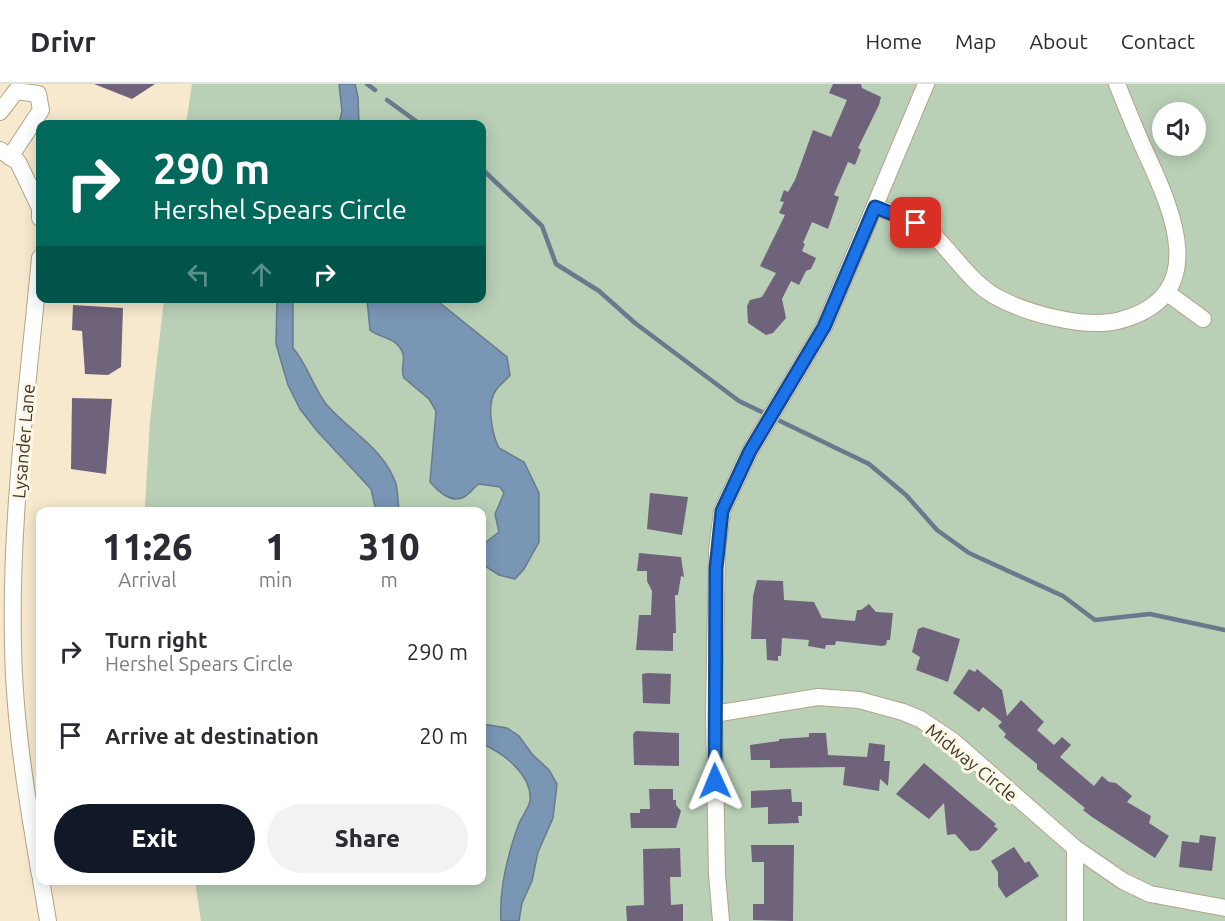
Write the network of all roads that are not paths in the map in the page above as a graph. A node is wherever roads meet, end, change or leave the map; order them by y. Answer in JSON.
{"nodes":[{"id":1,"x":926,"y":84,"type":"edge"},
{"id":2,"x":1117,"y":84,"type":"edge"},
{"id":3,"x":0,"y":112,"type":"edge"},
{"id":4,"x":5,"y":153,"type":"edge"},
{"id":5,"x":36,"y":200,"type":"edge"},
{"id":6,"x":875,"y":207,"type":"junction"},
{"id":7,"x":1166,"y":292,"type":"junction"},
{"id":8,"x":36,"y":302,"type":"edge"},
{"id":9,"x":1203,"y":319,"type":"dead end"},
{"id":10,"x":714,"y":714,"type":"junction"},
{"id":11,"x":1075,"y":848,"type":"junction"},
{"id":12,"x":36,"y":851,"type":"edge"},
{"id":13,"x":42,"y":885,"type":"edge"},
{"id":14,"x":1225,"y":908,"type":"edge"},
{"id":15,"x":48,"y":921,"type":"edge"},
{"id":16,"x":721,"y":921,"type":"edge"},
{"id":17,"x":1075,"y":921,"type":"edge"}],
"edges":[{"from":1,"to":6,"type":"street"},
{"from":2,"to":7,"type":"street"},
{"from":3,"to":4,"type":"street"},
{"from":4,"to":5,"type":"street"},
{"from":6,"to":7,"type":"street"},
{"from":6,"to":10,"type":"street"},
{"from":7,"to":9,"type":"street"},
{"from":8,"to":12,"type":"street","name":"Lysander Lane"},
{"from":10,"to":11,"type":"street","name":"Midway Circle"},
{"from":10,"to":16,"type":"street"},
{"from":11,"to":14,"type":"street","name":"Midway Circle"},
{"from":11,"to":17,"type":"street"},
{"from":13,"to":15,"type":"street"}]}
